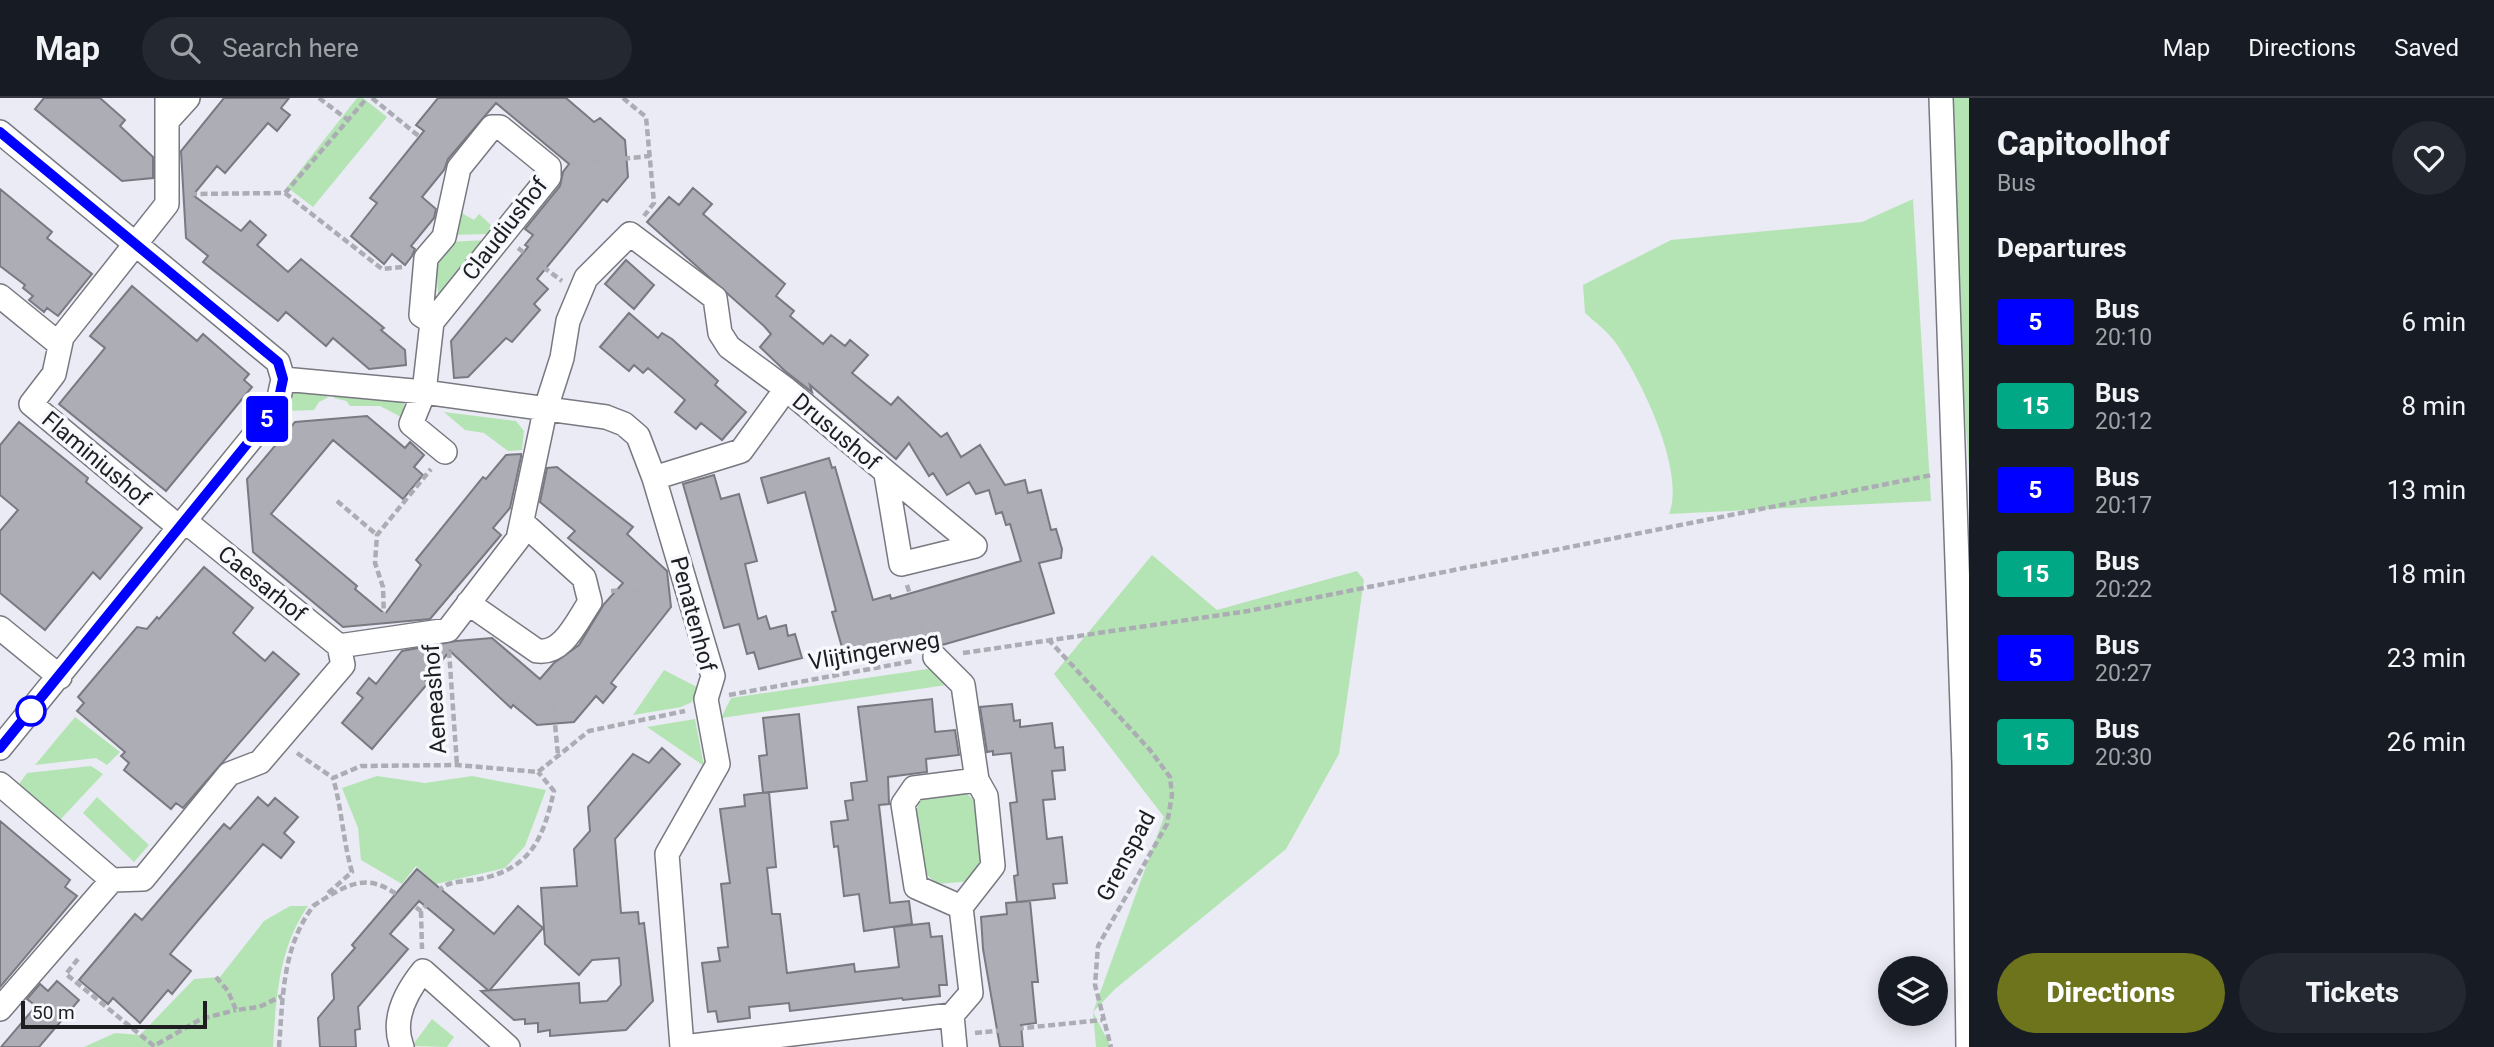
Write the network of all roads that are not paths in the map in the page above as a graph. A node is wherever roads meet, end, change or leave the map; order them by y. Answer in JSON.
{"nodes":[{"id":1,"x":188,"y":98,"type":"edge"},
{"id":2,"x":1941,"y":98,"type":"edge"},
{"id":3,"x":167,"y":109,"type":"edge"},
{"id":4,"x":0,"y":132,"type":"edge"},
{"id":5,"x":136,"y":247,"type":"junction"},
{"id":6,"x":0,"y":296,"type":"edge"},
{"id":7,"x":432,"y":322,"type":"junction"},
{"id":8,"x":60,"y":344,"type":"junction"},
{"id":9,"x":283,"y":379,"type":"junction"},
{"id":10,"x":786,"y":389,"type":"junction"},
{"id":11,"x":424,"y":392,"type":"junction"},
{"id":12,"x":545,"y":411,"type":"junction"},
{"id":13,"x":445,"y":452,"type":"road end"},
{"id":14,"x":886,"y":474,"type":"junction"},
{"id":15,"x":654,"y":478,"type":"junction"},
{"id":16,"x":523,"y":523,"type":"junction"},
{"id":17,"x":183,"y":525,"type":"junction"},
{"id":18,"x":468,"y":603,"type":"junction"},
{"id":19,"x":0,"y":628,"type":"edge"},
{"id":20,"x":339,"y":646,"type":"junction"},
{"id":21,"x":932,"y":658,"type":"road end"},
{"id":22,"x":60,"y":677,"type":"junction"},
{"id":23,"x":0,"y":748,"type":"edge"},
{"id":24,"x":976,"y":780,"type":"junction"},
{"id":25,"x":0,"y":784,"type":"edge"},
{"id":26,"x":112,"y":880,"type":"junction"},
{"id":27,"x":961,"y":907,"type":"junction"},
{"id":28,"x":0,"y":1009,"type":"edge"},
{"id":29,"x":953,"y":1033,"type":"edge"},
{"id":30,"x":402,"y":1047,"type":"edge"},
{"id":31,"x":508,"y":1047,"type":"edge"},
{"id":32,"x":682,"y":1047,"type":"edge"},
{"id":33,"x":1968,"y":1047,"type":"edge"}],
"edges":[{"from":1,"to":3,"type":"street"},
{"from":2,"to":33,"type":"street"},
{"from":3,"to":5,"type":"street","name":"Flaminiushof"},
{"from":4,"to":5,"type":"street"},
{"from":5,"to":8,"type":"street","name":"Flaminiushof"},
{"from":5,"to":9,"type":"street"},
{"from":6,"to":8,"type":"street"},
{"from":7,"to":7,"type":"street","name":"Claudiushof"},
{"from":7,"to":11,"type":"street","name":"Claudiushof"},
{"from":8,"to":17,"type":"street","name":"Flaminiushof"},
{"from":9,"to":11,"type":"street","name":"Penatenhof"},
{"from":9,"to":17,"type":"street"},
{"from":10,"to":12,"type":"street","name":"Drusushof"},
{"from":10,"to":14,"type":"street","name":"Drusushof"},
{"from":10,"to":15,"type":"street","name":"Drusushof"},
{"from":11,"to":12,"type":"street","name":"Penatenhof"},
{"from":11,"to":13,"type":"street"},
{"from":12,"to":15,"type":"street","name":"Penatenhof"},
{"from":12,"to":16,"type":"street"},
{"from":14,"to":14,"type":"street","name":"Drusushof"},
{"from":15,"to":32,"type":"street","name":"Penatenhof"},
{"from":16,"to":18,"type":"street"},
{"from":16,"to":18,"type":"street"},
{"from":17,"to":20,"type":"street","name":"Caesarhof"},
{"from":17,"to":22,"type":"street"},
{"from":18,"to":20,"type":"street"},
{"from":19,"to":22,"type":"street"},
{"from":20,"to":26,"type":"street"},
{"from":21,"to":24,"type":"street"},
{"from":22,"to":23,"type":"street"},
{"from":24,"to":27,"type":"street"},
{"from":24,"to":27,"type":"street"},
{"from":25,"to":26,"type":"street"},
{"from":26,"to":28,"type":"street"},
{"from":27,"to":29,"type":"street"},
{"from":29,"to":32,"type":"street"},
{"from":30,"to":31,"type":"street"}]}
